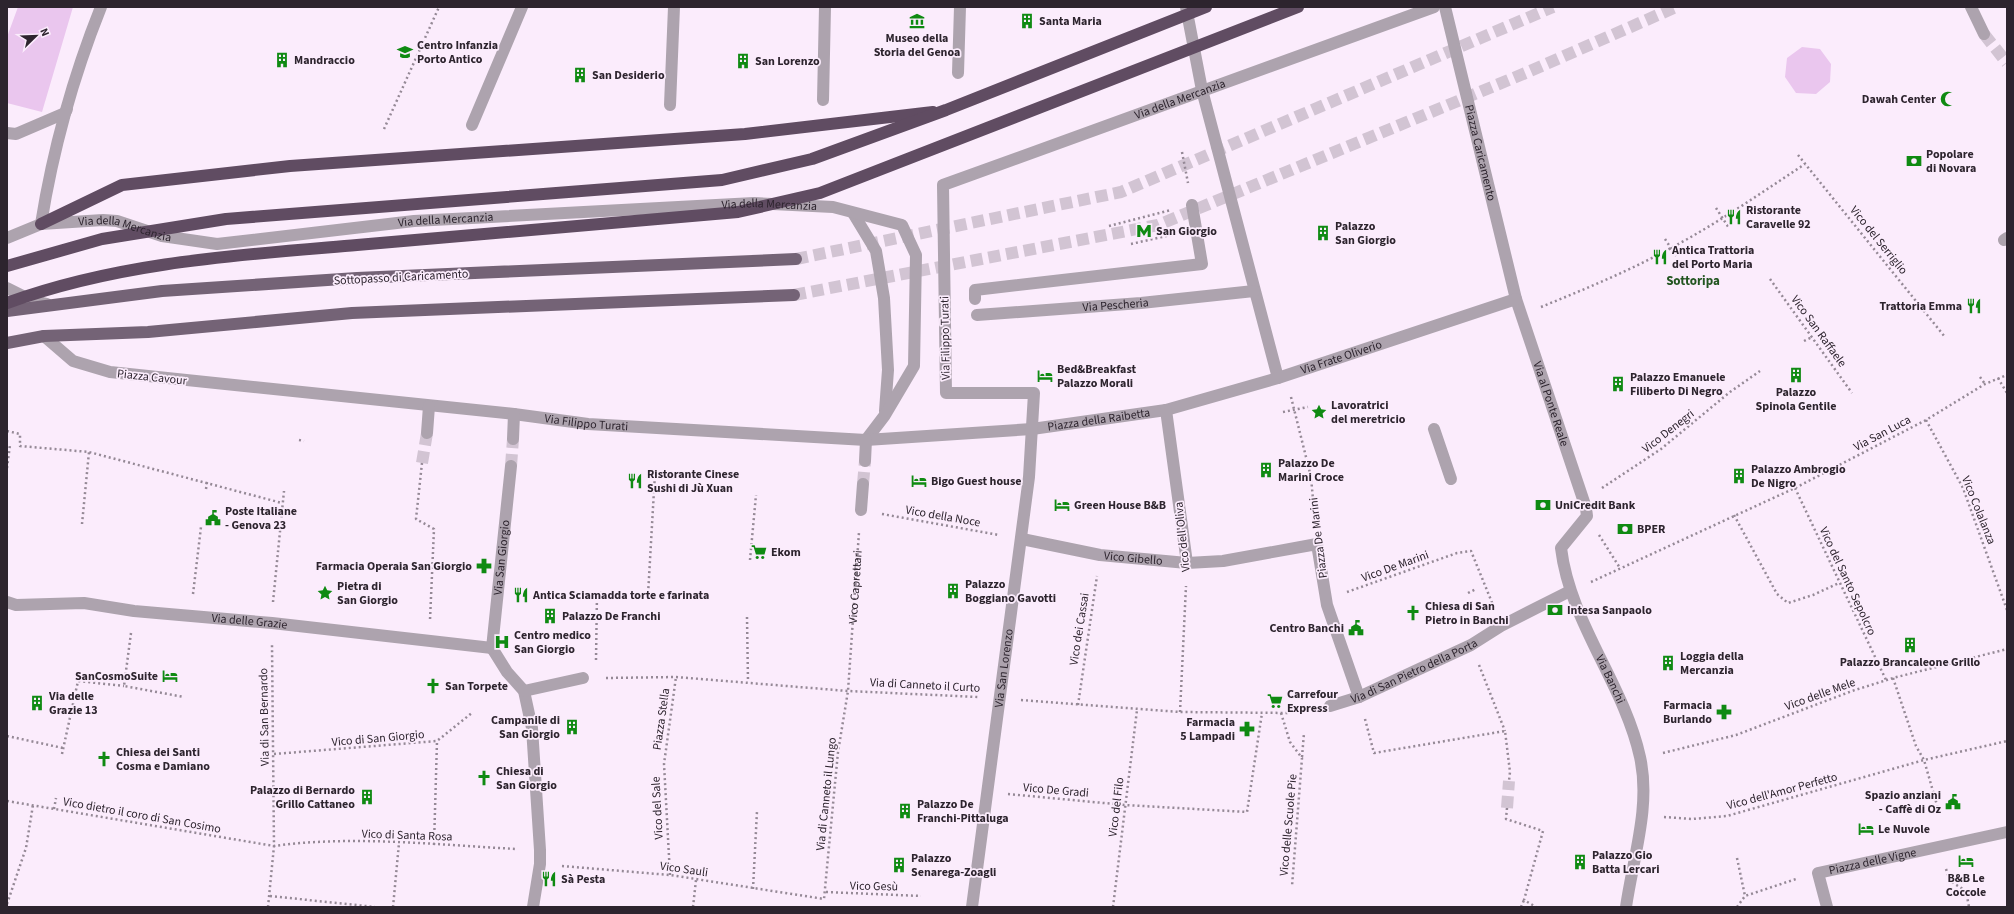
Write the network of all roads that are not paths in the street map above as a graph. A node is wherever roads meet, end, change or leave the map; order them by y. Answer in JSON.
{"nodes":[{"id":1,"x":101,"y":7,"type":"edge"},
{"id":2,"x":108,"y":7,"type":"edge"},
{"id":3,"x":522,"y":7,"type":"edge"},
{"id":4,"x":674,"y":7,"type":"edge"},
{"id":5,"x":825,"y":7,"type":"edge"},
{"id":6,"x":960,"y":7,"type":"edge"},
{"id":7,"x":1186,"y":7,"type":"edge"},
{"id":8,"x":1206,"y":7,"type":"edge"},
{"id":9,"x":1298,"y":7,"type":"edge"},
{"id":10,"x":1434,"y":7,"type":"edge"},
{"id":11,"x":1445,"y":7,"type":"edge"},
{"id":12,"x":1971,"y":7,"type":"edge"},
{"id":13,"x":1984,"y":34,"type":"tunnel mouth"},
{"id":14,"x":958,"y":73,"type":"dead end"},
{"id":15,"x":1202,"y":90,"type":"junction"},
{"id":16,"x":823,"y":100,"type":"dead end"},
{"id":17,"x":670,"y":105,"type":"dead end"},
{"id":18,"x":946,"y":110,"type":"junction"},
{"id":19,"x":65,"y":114,"type":"junction"},
{"id":20,"x":472,"y":125,"type":"dead end"},
{"id":21,"x":7,"y":133,"type":"edge"},
{"id":22,"x":943,"y":185,"type":"joint"},
{"id":23,"x":1192,"y":205,"type":"road end"},
{"id":24,"x":853,"y":213,"type":"junction"},
{"id":25,"x":41,"y":224,"type":"junction"},
{"id":26,"x":7,"y":238,"type":"edge"},
{"id":27,"x":796,"y":259,"type":"tunnel mouth"},
{"id":28,"x":7,"y":266,"type":"edge"},
{"id":29,"x":7,"y":288,"type":"edge"},
{"id":30,"x":1254,"y":291,"type":"junction"},
{"id":31,"x":794,"y":295,"type":"tunnel mouth"},
{"id":32,"x":975,"y":299,"type":"dead end"},
{"id":33,"x":1516,"y":299,"type":"junction"},
{"id":34,"x":7,"y":303,"type":"edge"},
{"id":35,"x":47,"y":304,"type":"junction"},
{"id":36,"x":7,"y":311,"type":"edge"},
{"id":37,"x":977,"y":315,"type":"dead end"},
{"id":38,"x":44,"y":336,"type":"junction"},
{"id":39,"x":7,"y":343,"type":"edge"},
{"id":40,"x":1278,"y":378,"type":"junction"},
{"id":41,"x":307,"y":393,"type":"joint"},
{"id":42,"x":430,"y":406,"type":"junction"},
{"id":43,"x":1166,"y":410,"type":"junction"},
{"id":44,"x":514,"y":414,"type":"junction"},
{"id":45,"x":885,"y":414,"type":"junction"},
{"id":46,"x":1032,"y":428,"type":"junction"},
{"id":47,"x":1434,"y":429,"type":"dead end"},
{"id":48,"x":427,"y":433,"type":"tunnel mouth"},
{"id":49,"x":513,"y":439,"type":"tunnel mouth"},
{"id":50,"x":866,"y":440,"type":"junction"},
{"id":51,"x":865,"y":461,"type":"tunnel mouth"},
{"id":52,"x":511,"y":466,"type":"tunnel mouth"},
{"id":53,"x":1451,"y":479,"type":"dead end"},
{"id":54,"x":863,"y":484,"type":"tunnel mouth"},
{"id":55,"x":861,"y":510,"type":"road end"},
{"id":56,"x":1587,"y":512,"type":"joint"},
{"id":57,"x":1022,"y":540,"type":"junction"},
{"id":58,"x":1317,"y":544,"type":"joint"},
{"id":59,"x":1187,"y":563,"type":"junction"},
{"id":60,"x":1572,"y":596,"type":"junction"},
{"id":61,"x":7,"y":602,"type":"edge"},
{"id":62,"x":492,"y":648,"type":"junction"},
{"id":63,"x":583,"y":678,"type":"road end"},
{"id":64,"x":524,"y":691,"type":"junction"},
{"id":65,"x":1360,"y":697,"type":"junction"},
{"id":66,"x":1330,"y":706,"type":"dead end"},
{"id":67,"x":2007,"y":832,"type":"edge"},
{"id":68,"x":533,"y":907,"type":"edge"},
{"id":69,"x":972,"y":907,"type":"edge"},
{"id":70,"x":1626,"y":907,"type":"edge"},
{"id":71,"x":1827,"y":907,"type":"edge"}],
"edges":[{"from":1,"to":19,"type":"street"},
{"from":2,"to":19,"type":"street"},
{"from":3,"to":20,"type":"street"},
{"from":4,"to":17,"type":"street"},
{"from":5,"to":16,"type":"street"},
{"from":6,"to":14,"type":"street"},
{"from":7,"to":15,"type":"street"},
{"from":8,"to":18,"type":"highway","bridge":true},
{"from":9,"to":34,"type":"highway","bridge":true},
{"from":10,"to":15,"type":"street","name":"Via della Mercanzia"},
{"from":11,"to":33,"type":"street","name":"Piazza Caricamento"},
{"from":12,"to":13,"type":"street"},
{"from":15,"to":22,"type":"street","name":"Via della Mercanzia"},
{"from":15,"to":30,"type":"street"},
{"from":18,"to":25,"type":"highway","bridge":true},
{"from":18,"to":28,"type":"highway","bridge":true},
{"from":19,"to":21,"type":"street"},
{"from":19,"to":25,"type":"street"},
{"from":22,"to":46,"type":"street","name":"Via Filippo Turati"},
{"from":23,"to":32,"type":"street"},
{"from":24,"to":25,"type":"street","name":"Via della Mercanzia"},
{"from":24,"to":45,"type":"street"},
{"from":24,"to":45,"type":"street"},
{"from":25,"to":26,"type":"street","name":"Via della Mercanzia"},
{"from":27,"to":35,"type":"main road","name":"Sottopasso di Caricamento"},
{"from":29,"to":35,"type":"street"},
{"from":30,"to":37,"type":"street","name":"Via Pescheria"},
{"from":30,"to":40,"type":"street"},
{"from":31,"to":38,"type":"main road"},
{"from":33,"to":40,"type":"street","name":"Via Frate Oliverio"},
{"from":33,"to":56,"type":"street","name":"Via al Ponte Reale"},
{"from":35,"to":36,"type":"main road","name":"Sottopasso di Caricamento"},
{"from":38,"to":39,"type":"main road"},
{"from":38,"to":41,"type":"street","name":"Piazza Cavour"},
{"from":40,"to":43,"type":"street","name":"Via Frate Oliverio"},
{"from":41,"to":42,"type":"street","name":"Via Filippo Turati"},
{"from":42,"to":44,"type":"street","name":"Via Filippo Turati"},
{"from":42,"to":48,"type":"street"},
{"from":43,"to":46,"type":"street","name":"Piazza della Raibetta"},
{"from":43,"to":59,"type":"street","name":"Vico dell'Oliva"},
{"from":44,"to":49,"type":"street"},
{"from":44,"to":50,"type":"street","name":"Via Filippo Turati"},
{"from":45,"to":50,"type":"street"},
{"from":46,"to":50,"type":"street","name":"Via Filippo Turati"},
{"from":46,"to":57,"type":"street","name":"Via San Lorenzo"},
{"from":47,"to":53,"type":"street"},
{"from":50,"to":51,"type":"street"},
{"from":52,"to":62,"type":"street","name":"Via San Giorgio"},
{"from":54,"to":55,"type":"street"},
{"from":56,"to":60,"type":"street","name":"Via Banchi"},
{"from":57,"to":59,"type":"street","name":"Vico Gibello"},
{"from":57,"to":69,"type":"street","name":"Via San Lorenzo"},
{"from":58,"to":59,"type":"street","name":"Vico Gibello"},
{"from":58,"to":65,"type":"street","name":"Piazza De Marini"},
{"from":60,"to":65,"type":"street","name":"Via di San Pietro della Porta"},
{"from":60,"to":70,"type":"street","name":"Via Banchi"},
{"from":61,"to":62,"type":"street","name":"Via delle Grazie"},
{"from":62,"to":64,"type":"street"},
{"from":63,"to":64,"type":"street"},
{"from":64,"to":68,"type":"street"},
{"from":65,"to":66,"type":"street","name":"Via di San Pietro della Porta"},
{"from":67,"to":71,"type":"street","name":"Piazza delle Vigne"}]}
